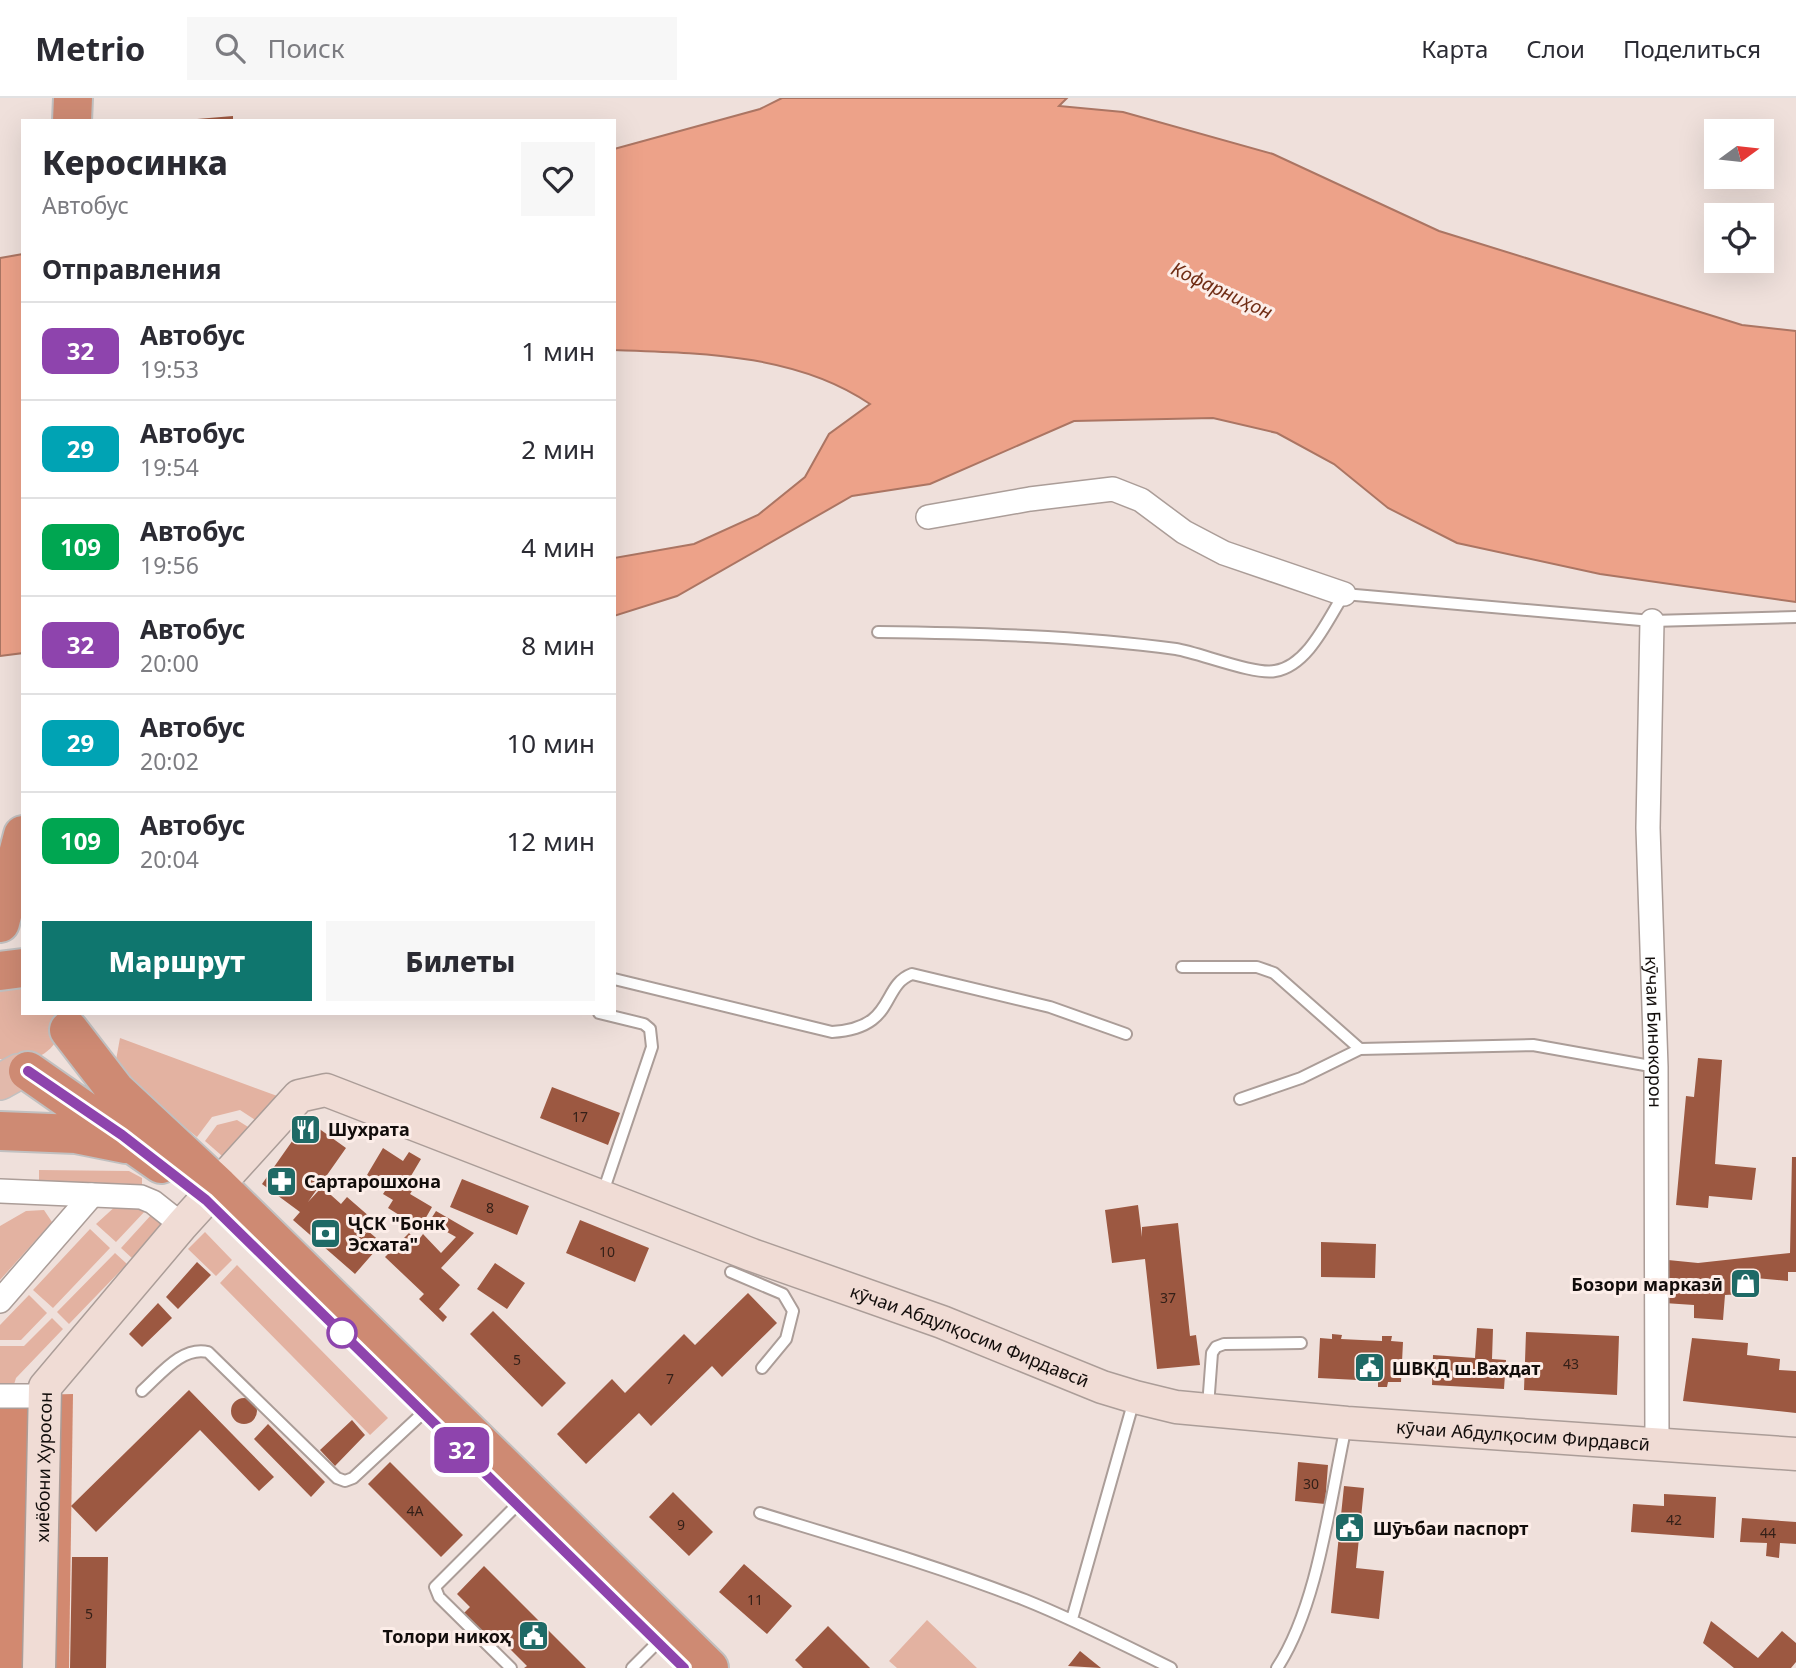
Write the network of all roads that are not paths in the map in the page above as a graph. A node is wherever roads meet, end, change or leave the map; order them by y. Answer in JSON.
{"nodes":[{"id":1,"x":73,"y":98,"type":"edge"},
{"id":2,"x":72,"y":119,"type":"edge"},
{"id":3,"x":928,"y":517,"type":"dead end"},
{"id":4,"x":1344,"y":594,"type":"junction"},
{"id":5,"x":1796,"y":617,"type":"edge"},
{"id":6,"x":1653,"y":621,"type":"junction"},
{"id":7,"x":878,"y":632,"type":"dead end"},
{"id":8,"x":21,"y":843,"type":"edge"},
{"id":9,"x":0,"y":923,"type":"edge"},
{"id":10,"x":1182,"y":967,"type":"dead end"},
{"id":11,"x":21,"y":968,"type":"edge"},
{"id":12,"x":0,"y":971,"type":"edge"},
{"id":13,"x":616,"y":979,"type":"edge"},
{"id":14,"x":607,"y":1015,"type":"edge"},
{"id":15,"x":69,"y":1021,"type":"edge"},
{"id":16,"x":1126,"y":1034,"type":"dead end"},
{"id":17,"x":1360,"y":1049,"type":"junction"},
{"id":18,"x":1656,"y":1067,"type":"junction"},
{"id":19,"x":11,"y":1073,"type":"edge"},
{"id":20,"x":1240,"y":1099,"type":"dead end"},
{"id":21,"x":0,"y":1131,"type":"edge"},
{"id":22,"x":152,"y":1144,"type":"junction"},
{"id":23,"x":0,"y":1191,"type":"edge"},
{"id":24,"x":92,"y":1195,"type":"junction"},
{"id":25,"x":603,"y":1195,"type":"junction"},
{"id":26,"x":202,"y":1204,"type":"junction"},
{"id":27,"x":731,"y":1272,"type":"dead end"},
{"id":28,"x":0,"y":1301,"type":"edge"},
{"id":29,"x":1301,"y":1343,"type":"dead end"},
{"id":30,"x":762,"y":1368,"type":"dead end"},
{"id":31,"x":142,"y":1391,"type":"dead end"},
{"id":32,"x":0,"y":1396,"type":"edge"},
{"id":33,"x":44,"y":1396,"type":"junction"},
{"id":34,"x":1135,"y":1397,"type":"junction"},
{"id":35,"x":1208,"y":1409,"type":"junction"},
{"id":36,"x":424,"y":1412,"type":"junction"},
{"id":37,"x":1346,"y":1423,"type":"junction"},
{"id":38,"x":1657,"y":1442,"type":"junction"},
{"id":39,"x":1796,"y":1454,"type":"edge"},
{"id":40,"x":518,"y":1504,"type":"junction"},
{"id":41,"x":760,"y":1513,"type":"dead end"},
{"id":42,"x":1072,"y":1619,"type":"junction"},
{"id":43,"x":658,"y":1659,"type":"edge"},
{"id":44,"x":40,"y":1668,"type":"edge"},
{"id":45,"x":511,"y":1668,"type":"edge"},
{"id":46,"x":709,"y":1668,"type":"edge"},
{"id":47,"x":1171,"y":1668,"type":"edge"},
{"id":48,"x":1277,"y":1668,"type":"edge"}],
"edges":[{"from":1,"to":2,"type":"highway"},
{"from":3,"to":4,"type":"street"},
{"from":4,"to":6,"type":"lane"},
{"from":4,"to":7,"type":"lane"},
{"from":5,"to":6,"type":"lane"},
{"from":6,"to":18,"type":"street","name":"кӯчаи Бинокорон"},
{"from":8,"to":9,"type":"highway"},
{"from":10,"to":17,"type":"lane"},
{"from":11,"to":12,"type":"highway"},
{"from":13,"to":16,"type":"lane"},
{"from":14,"to":25,"type":"lane"},
{"from":15,"to":19,"type":"highway"},
{"from":15,"to":22,"type":"highway"},
{"from":17,"to":18,"type":"lane"},
{"from":17,"to":20,"type":"lane"},
{"from":18,"to":38,"type":"street","name":"кӯчаи Бинокорон"},
{"from":19,"to":22,"type":"highway"},
{"from":21,"to":22,"type":"highway"},
{"from":22,"to":26,"type":"highway"},
{"from":23,"to":24,"type":"street"},
{"from":24,"to":26,"type":"street"},
{"from":24,"to":28,"type":"street"},
{"from":25,"to":26,"type":"street","name":"кӯчаи Абдулқосим Фирдавсӣ"},
{"from":25,"to":34,"type":"street","name":"кӯчаи Абдулқосим Фирдавсӣ"},
{"from":26,"to":33,"type":"street","name":"хиёбони Хуросон"},
{"from":26,"to":36,"type":"highway"},
{"from":26,"to":46,"type":"highway"},
{"from":27,"to":30,"type":"lane"},
{"from":29,"to":35,"type":"lane"},
{"from":31,"to":36,"type":"lane"},
{"from":32,"to":33,"type":"street"},
{"from":33,"to":44,"type":"street","name":"хиёбони Хуросон"},
{"from":34,"to":35,"type":"street","name":"кӯчаи Абдулқосим Фирдавсӣ"},
{"from":34,"to":42,"type":"lane"},
{"from":35,"to":37,"type":"street","name":"кӯчаи Абдулқосим Фирдавсӣ"},
{"from":36,"to":40,"type":"highway"},
{"from":37,"to":38,"type":"street","name":"кӯчаи Абдулқосим Фирдавсӣ"},
{"from":37,"to":48,"type":"lane"},
{"from":38,"to":39,"type":"street","name":"кӯчаи Абдулқосим Фирдавсӣ"},
{"from":40,"to":43,"type":"highway"},
{"from":40,"to":45,"type":"lane"},
{"from":41,"to":42,"type":"lane"},
{"from":42,"to":47,"type":"lane"}]}
